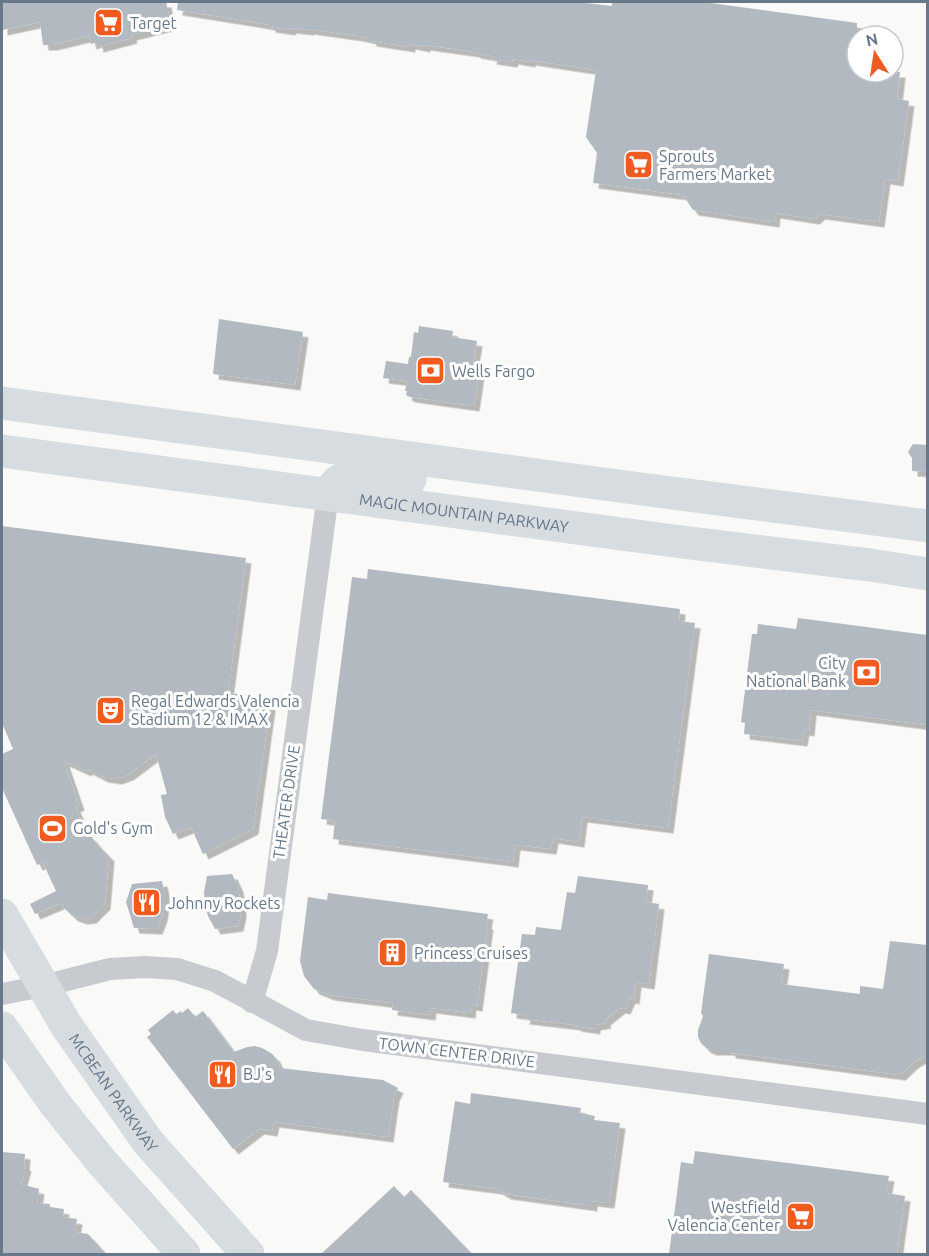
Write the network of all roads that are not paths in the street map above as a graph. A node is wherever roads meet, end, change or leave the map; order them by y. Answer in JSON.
{"nodes":[{"id":1,"x":2,"y":403,"type":"edge"},
{"id":2,"x":334,"y":447,"type":"junction"},
{"id":3,"x":6,"y":453,"type":"edge"},
{"id":4,"x":109,"y":465,"type":"junction"},
{"id":5,"x":529,"y":474,"type":"junction"},
{"id":6,"x":328,"y":494,"type":"junction"},
{"id":7,"x":927,"y":526,"type":"edge"},
{"id":8,"x":927,"y":574,"type":"edge"},
{"id":9,"x":2,"y":915,"type":"edge"},
{"id":10,"x":43,"y":986,"type":"junction"},
{"id":11,"x":2,"y":994,"type":"edge"},
{"id":12,"x":252,"y":1002,"type":"junction"},
{"id":13,"x":2,"y":1028,"type":"edge"},
{"id":14,"x":927,"y":1114,"type":"edge"},
{"id":15,"x":184,"y":1254,"type":"edge"},
{"id":16,"x":248,"y":1254,"type":"edge"}],
"edges":[{"from":1,"to":2,"type":"main road"},
{"from":2,"to":4,"type":"main road"},
{"from":2,"to":5,"type":"main road"},
{"from":3,"to":4,"type":"main road","name":"MAGIC MOUNTAIN PARKWAY"},
{"from":4,"to":6,"type":"main road","name":"MAGIC MOUNTAIN PARKWAY"},
{"from":5,"to":6,"type":"main road"},
{"from":5,"to":7,"type":"main road"},
{"from":6,"to":8,"type":"main road","name":"MAGIC MOUNTAIN PARKWAY"},
{"from":6,"to":12,"type":"street","name":"THEATER DRIVE"},
{"from":9,"to":10,"type":"main road","name":"MCBEAN PARKWAY"},
{"from":10,"to":11,"type":"street","name":"TOWN CENTER DRIVE"},
{"from":10,"to":12,"type":"street","name":"TOWN CENTER DRIVE"},
{"from":10,"to":16,"type":"main road","name":"MCBEAN PARKWAY"},
{"from":12,"to":14,"type":"street","name":"TOWN CENTER DRIVE"},
{"from":13,"to":15,"type":"main road"}]}
